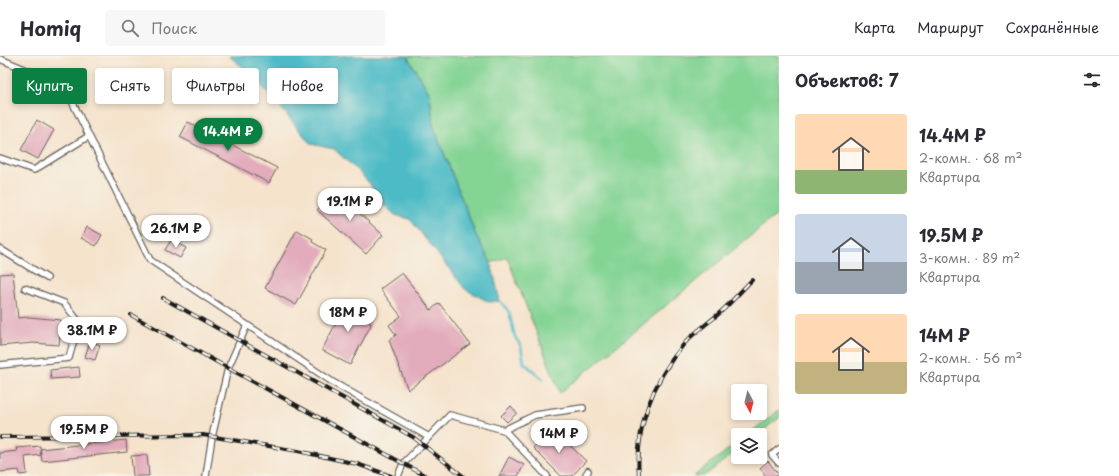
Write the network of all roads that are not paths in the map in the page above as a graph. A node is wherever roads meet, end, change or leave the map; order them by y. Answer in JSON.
{"nodes":[{"id":1,"x":0,"y":59,"type":"edge"},
{"id":2,"x":89,"y":136,"type":"junction"},
{"id":3,"x":0,"y":158,"type":"edge"},
{"id":4,"x":0,"y":249,"type":"edge"},
{"id":5,"x":47,"y":278,"type":"dead end"},
{"id":6,"x":25,"y":288,"type":"dead end"},
{"id":7,"x":247,"y":325,"type":"junction"},
{"id":8,"x":0,"y":365,"type":"edge"},
{"id":9,"x":583,"y":408,"type":"dead end"},
{"id":10,"x":504,"y":430,"type":"junction"},
{"id":11,"x":429,"y":438,"type":"junction"},
{"id":12,"x":779,"y":449,"type":"edge"},
{"id":13,"x":779,"y":463,"type":"edge"},
{"id":14,"x":206,"y":476,"type":"edge"},
{"id":15,"x":398,"y":476,"type":"edge"},
{"id":16,"x":546,"y":476,"type":"edge"}],
"edges":[{"from":1,"to":2,"type":"lane"},
{"from":2,"to":3,"type":"lane"},
{"from":2,"to":7,"type":"lane"},
{"from":4,"to":5,"type":"lane"},
{"from":6,"to":8,"type":"lane"},
{"from":7,"to":11,"type":"lane"},
{"from":7,"to":14,"type":"lane"},
{"from":9,"to":10,"type":"lane"},
{"from":10,"to":11,"type":"lane"},
{"from":10,"to":16,"type":"lane"},
{"from":11,"to":15,"type":"lane"},
{"from":12,"to":13,"type":"lane"}]}
